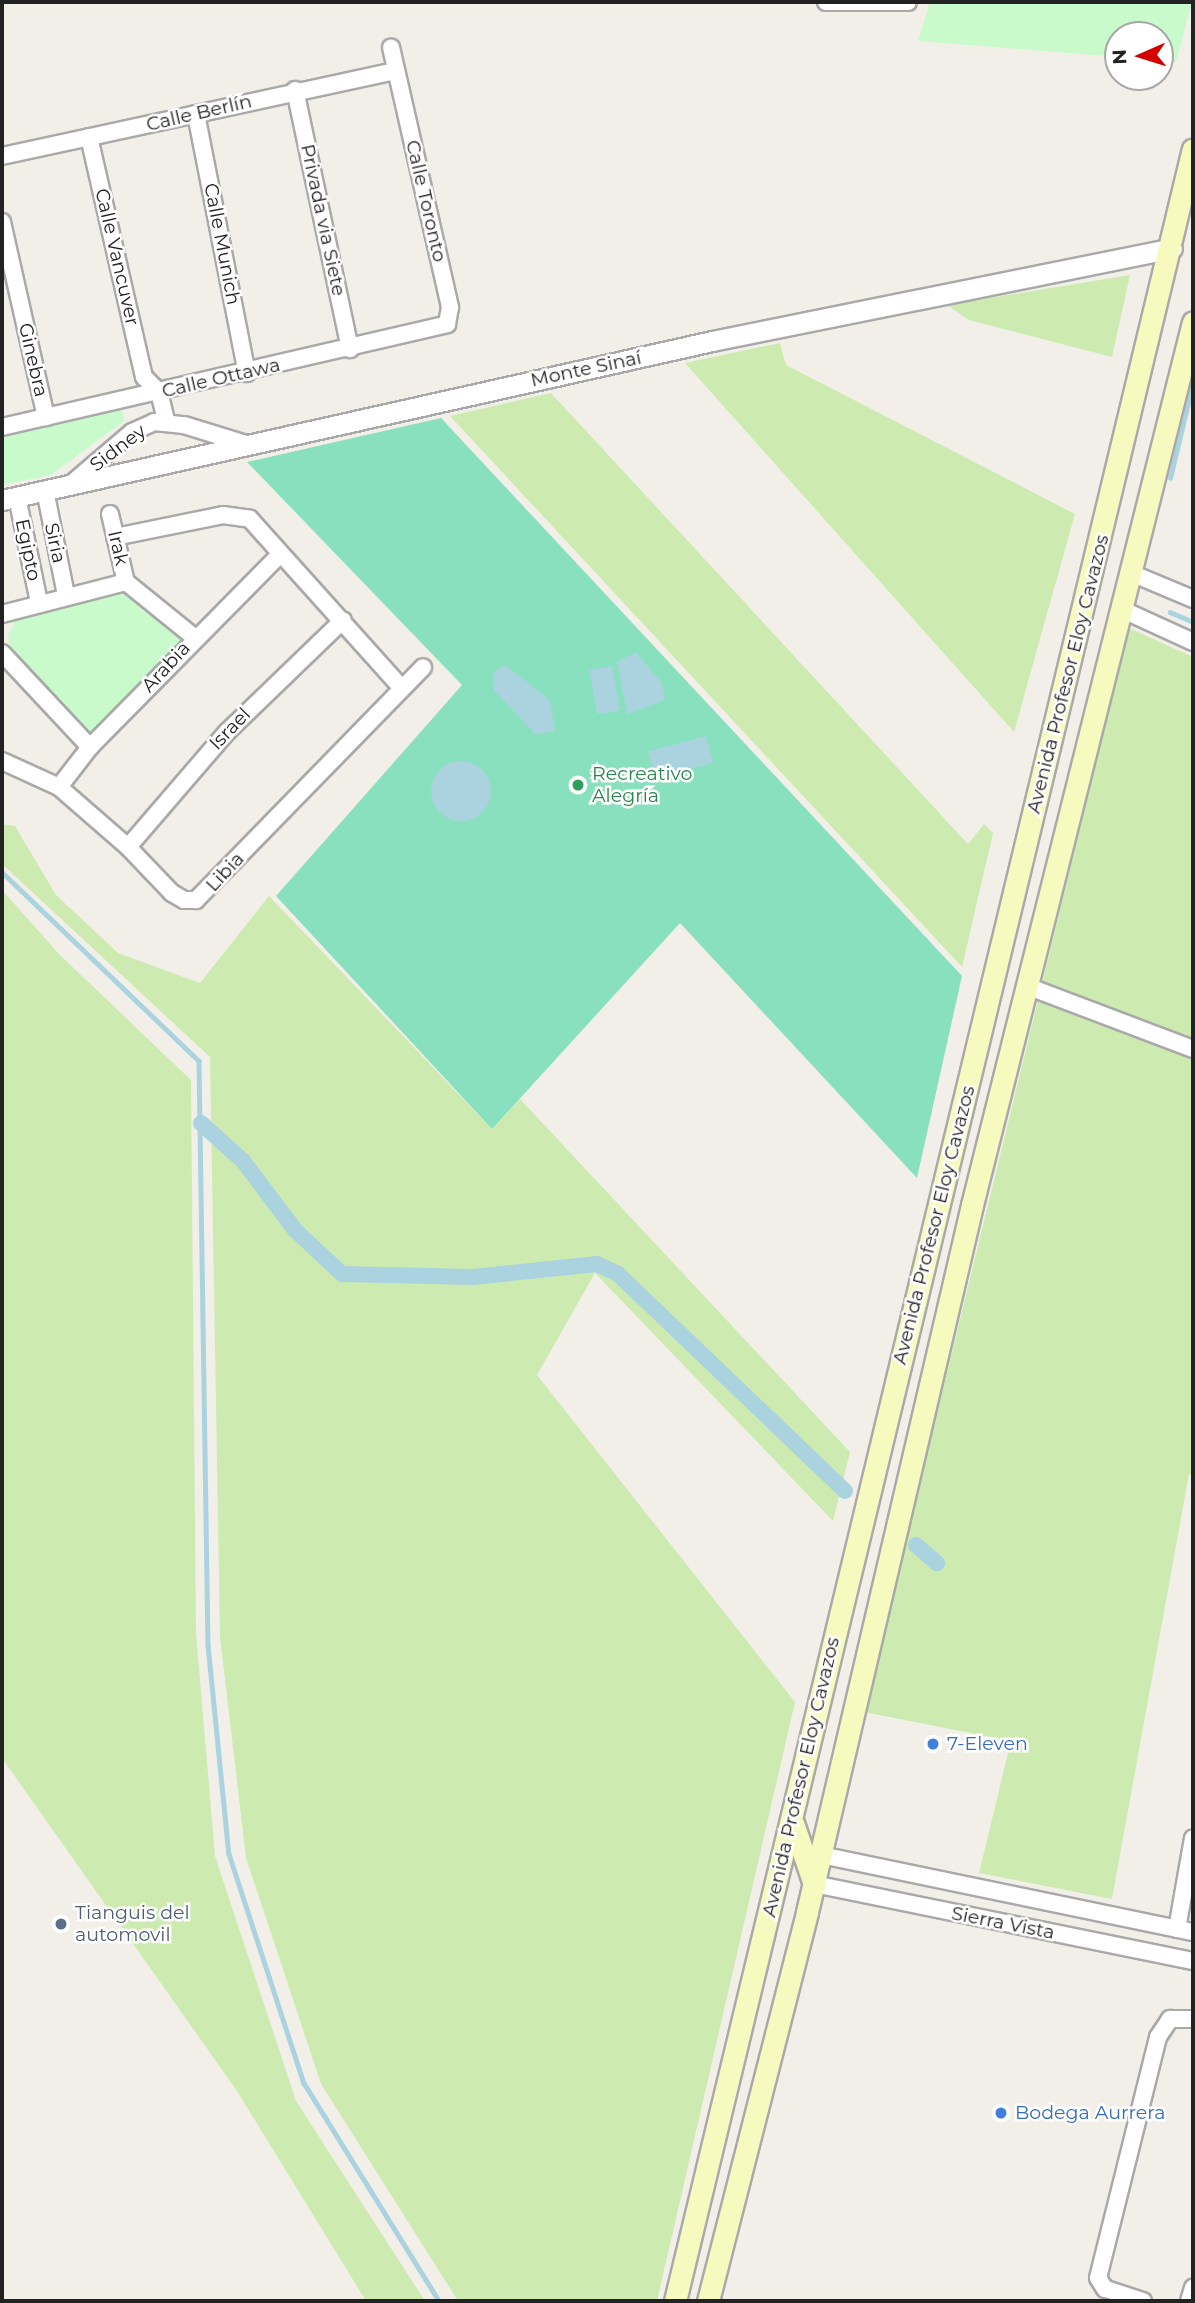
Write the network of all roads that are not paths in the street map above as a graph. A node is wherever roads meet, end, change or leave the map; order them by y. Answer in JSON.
{"nodes":[{"id":1,"x":826,"y":2,"type":"edge"},
{"id":2,"x":908,"y":2,"type":"edge"},
{"id":3,"x":391,"y":48,"type":"dead end"},
{"id":4,"x":396,"y":71,"type":"junction"},
{"id":5,"x":295,"y":90,"type":"junction"},
{"id":6,"x":196,"y":114,"type":"junction"},
{"id":7,"x":89,"y":137,"type":"junction"},
{"id":8,"x":1193,"y":149,"type":"edge"},
{"id":9,"x":2,"y":156,"type":"edge"},
{"id":10,"x":2,"y":222,"type":"edge"},
{"id":11,"x":1172,"y":248,"type":"junction"},
{"id":12,"x":1193,"y":322,"type":"edge"},
{"id":13,"x":441,"y":329,"type":"joint"},
{"id":14,"x":351,"y":349,"type":"junction"},
{"id":15,"x":247,"y":373,"type":"junction"},
{"id":16,"x":144,"y":377,"type":"junction"},
{"id":17,"x":159,"y":392,"type":"junction"},
{"id":18,"x":137,"y":397,"type":"junction"},
{"id":19,"x":46,"y":417,"type":"junction"},
{"id":20,"x":166,"y":421,"type":"junction"},
{"id":21,"x":143,"y":425,"type":"junction"},
{"id":22,"x":2,"y":427,"type":"edge"},
{"id":23,"x":249,"y":445,"type":"junction"},
{"id":24,"x":71,"y":484,"type":"junction"},
{"id":25,"x":45,"y":490,"type":"junction"},
{"id":26,"x":9,"y":499,"type":"edge"},
{"id":27,"x":110,"y":514,"type":"dead end"},
{"id":28,"x":115,"y":537,"type":"junction"},
{"id":29,"x":280,"y":554,"type":"junction"},
{"id":30,"x":1131,"y":573,"type":"junction"},
{"id":31,"x":126,"y":582,"type":"junction"},
{"id":32,"x":66,"y":595,"type":"junction"},
{"id":33,"x":1193,"y":599,"type":"edge"},
{"id":34,"x":39,"y":603,"type":"junction"},
{"id":35,"x":1121,"y":610,"type":"junction"},
{"id":36,"x":2,"y":614,"type":"edge"},
{"id":37,"x":343,"y":620,"type":"junction"},
{"id":38,"x":194,"y":637,"type":"junction"},
{"id":39,"x":1193,"y":642,"type":"edge"},
{"id":40,"x":2,"y":653,"type":"edge"},
{"id":41,"x":423,"y":667,"type":"dead end"},
{"id":42,"x":401,"y":687,"type":"junction"},
{"id":43,"x":90,"y":747,"type":"junction"},
{"id":44,"x":2,"y":761,"type":"edge"},
{"id":45,"x":60,"y":787,"type":"junction"},
{"id":46,"x":128,"y":847,"type":"junction"},
{"id":47,"x":1027,"y":986,"type":"junction"},
{"id":48,"x":1193,"y":1049,"type":"edge"},
{"id":49,"x":971,"y":1070,"type":"junction"},
{"id":50,"x":992,"y":1127,"type":"junction"},
{"id":51,"x":952,"y":1147,"type":"junction"},
{"id":52,"x":972,"y":1205,"type":"junction"},
{"id":53,"x":793,"y":1811,"type":"junction"},
{"id":54,"x":1192,"y":1849,"type":"edge"},
{"id":55,"x":814,"y":1869,"type":"junction"},
{"id":56,"x":1046,"y":1901,"type":"junction"},
{"id":57,"x":771,"y":1909,"type":"junction"},
{"id":58,"x":1039,"y":1930,"type":"junction"},
{"id":59,"x":1185,"y":1930,"type":"edge"},
{"id":60,"x":1193,"y":1961,"type":"edge"},
{"id":61,"x":1193,"y":2019,"type":"edge"},
{"id":62,"x":1193,"y":2288,"type":"edge"},
{"id":63,"x":675,"y":2301,"type":"edge"},
{"id":64,"x":708,"y":2301,"type":"edge"},
{"id":65,"x":1143,"y":2301,"type":"edge"},
{"id":66,"x":1189,"y":2301,"type":"edge"}],
"edges":[{"from":1,"to":2,"type":"street"},
{"from":3,"to":4,"type":"street","name":"Calle Toronto"},
{"from":4,"to":5,"type":"street","name":"Calle Berlín"},
{"from":4,"to":13,"type":"street","name":"Calle Toronto"},
{"from":5,"to":6,"type":"street","name":"Calle Berlín"},
{"from":5,"to":14,"type":"street","name":"Privada via Siete"},
{"from":6,"to":7,"type":"street","name":"Calle Berlín"},
{"from":6,"to":15,"type":"street","name":"Calle Munich"},
{"from":7,"to":9,"type":"street","name":"Calle Berlín"},
{"from":7,"to":16,"type":"street","name":"Calle Vancuver"},
{"from":8,"to":11,"type":"main road","name":"Avenida Profesor Eloy Cavazos"},
{"from":10,"to":19,"type":"street","name":"Ginebra"},
{"from":11,"to":23,"type":"street","name":"Monte Sinaí"},
{"from":11,"to":49,"type":"main road","name":"Avenida Profesor Eloy Cavazos"},
{"from":12,"to":30,"type":"main road","name":"Avenida Profesor Eloy Cavazos"},
{"from":13,"to":14,"type":"street","name":"Calle Ottawa"},
{"from":14,"to":15,"type":"street","name":"Calle Ottawa"},
{"from":15,"to":17,"type":"street","name":"Calle Ottawa"},
{"from":16,"to":17,"type":"street"},
{"from":16,"to":18,"type":"street"},
{"from":17,"to":18,"type":"street","name":"Calle Ottawa"},
{"from":17,"to":20,"type":"street"},
{"from":18,"to":19,"type":"street","name":"Calle Ottawa"},
{"from":18,"to":21,"type":"street"},
{"from":19,"to":22,"type":"street","name":"Calle Ottawa"},
{"from":20,"to":21,"type":"street","name":"Sidney"},
{"from":20,"to":23,"type":"street","name":"Sidney"},
{"from":21,"to":24,"type":"street","name":"Sidney"},
{"from":23,"to":24,"type":"street","name":"Monte Sinaí"},
{"from":24,"to":25,"type":"street","name":"Monte Sinaí"},
{"from":25,"to":26,"type":"street","name":"Monte Sinaí"},
{"from":25,"to":32,"type":"street","name":"Siria"},
{"from":26,"to":34,"type":"street","name":"Egipto"},
{"from":27,"to":28,"type":"street","name":"Irak"},
{"from":28,"to":29,"type":"street"},
{"from":28,"to":31,"type":"street","name":"Irak"},
{"from":29,"to":37,"type":"street"},
{"from":29,"to":38,"type":"street","name":"Arabia"},
{"from":30,"to":33,"type":"street"},
{"from":30,"to":35,"type":"main road","name":"Avenida Profesor Eloy Cavazos"},
{"from":31,"to":32,"type":"street"},
{"from":31,"to":38,"type":"street"},
{"from":32,"to":34,"type":"street"},
{"from":34,"to":36,"type":"street"},
{"from":35,"to":39,"type":"street"},
{"from":35,"to":47,"type":"main road","name":"Avenida Profesor Eloy Cavazos"},
{"from":37,"to":42,"type":"street"},
{"from":37,"to":46,"type":"street","name":"Israel"},
{"from":38,"to":43,"type":"street","name":"Arabia"},
{"from":40,"to":43,"type":"street"},
{"from":41,"to":42,"type":"street","name":"Libia"},
{"from":42,"to":46,"type":"street","name":"Libia"},
{"from":43,"to":45,"type":"street","name":"Arabia"},
{"from":44,"to":45,"type":"street","name":"Libia"},
{"from":45,"to":46,"type":"street","name":"Libia"},
{"from":47,"to":48,"type":"street"},
{"from":47,"to":50,"type":"main road","name":"Avenida Profesor Eloy Cavazos"},
{"from":49,"to":50,"type":"main road"},
{"from":49,"to":51,"type":"main road","name":"Avenida Profesor Eloy Cavazos"},
{"from":50,"to":52,"type":"main road","name":"Avenida Profesor Eloy Cavazos"},
{"from":51,"to":52,"type":"main road"},
{"from":51,"to":53,"type":"main road","name":"Avenida Profesor Eloy Cavazos"},
{"from":52,"to":55,"type":"main road","name":"Avenida Profesor Eloy Cavazos"},
{"from":53,"to":55,"type":"main road"},
{"from":53,"to":57,"type":"main road","name":"Avenida Profesor Eloy Cavazos"},
{"from":54,"to":59,"type":"street"},
{"from":55,"to":56,"type":"street","name":"Sierra Vista"},
{"from":55,"to":57,"type":"main road"},
{"from":55,"to":58,"type":"street","name":"Sierra Vista"},
{"from":55,"to":64,"type":"main road","name":"Avenida Profesor Eloy Cavazos"},
{"from":56,"to":58,"type":"street"},
{"from":56,"to":59,"type":"street","name":"Sierra Vista"},
{"from":57,"to":63,"type":"main road","name":"Avenida Profesor Eloy Cavazos"},
{"from":58,"to":60,"type":"street","name":"Sierra Vista"},
{"from":61,"to":65,"type":"street"},
{"from":62,"to":66,"type":"street"}]}
